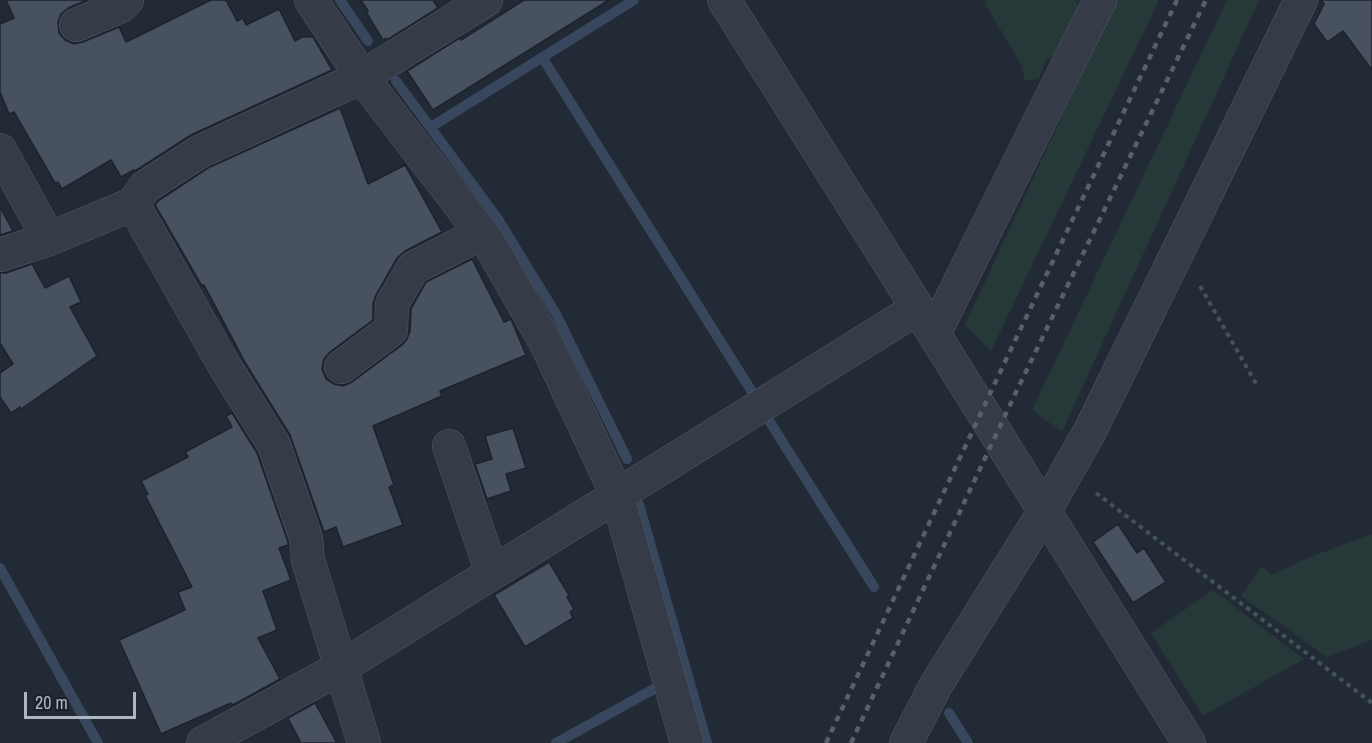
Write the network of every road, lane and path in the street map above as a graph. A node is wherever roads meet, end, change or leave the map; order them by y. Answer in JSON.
{"nodes":[{"id":1,"x":127,"y":0,"type":"edge"},
{"id":2,"x":311,"y":0,"type":"edge"},
{"id":3,"x":486,"y":0,"type":"edge"},
{"id":4,"x":724,"y":0,"type":"edge"},
{"id":5,"x":1100,"y":0,"type":"edge"},
{"id":6,"x":1301,"y":0,"type":"edge"},
{"id":7,"x":76,"y":25,"type":"dead end"},
{"id":8,"x":362,"y":77,"type":"junction"},
{"id":9,"x":0,"y":150,"type":"edge"},
{"id":10,"x":133,"y":204,"type":"junction"},
{"id":11,"x":482,"y":233,"type":"junction"},
{"id":12,"x":49,"y":239,"type":"junction"},
{"id":13,"x":1179,"y":250,"type":"junction"},
{"id":14,"x":0,"y":255,"type":"edge"},
{"id":15,"x":926,"y":321,"type":"junction"},
{"id":16,"x":341,"y":367,"type":"dead end"},
{"id":17,"x":1258,"y":387,"type":"dead end"},
{"id":18,"x":449,"y":446,"type":"dead end"},
{"id":19,"x":1067,"y":471,"type":"junction"},
{"id":20,"x":617,"y":495,"type":"junction"},
{"id":21,"x":1044,"y":512,"type":"junction"},
{"id":22,"x":492,"y":573,"type":"junction"},
{"id":23,"x":340,"y":668,"type":"junction"},
{"id":24,"x":1372,"y":703,"type":"edge"},
{"id":25,"x":203,"y":743,"type":"edge"},
{"id":26,"x":364,"y":743,"type":"edge"},
{"id":27,"x":687,"y":743,"type":"edge"},
{"id":28,"x":906,"y":743,"type":"edge"},
{"id":29,"x":1189,"y":743,"type":"edge"}],
"edges":[{"from":1,"to":7,"type":"street"},
{"from":2,"to":8,"type":"street"},
{"from":3,"to":8,"type":"street"},
{"from":4,"to":15,"type":"street"},
{"from":5,"to":15,"type":"street"},
{"from":6,"to":13,"type":"street"},
{"from":8,"to":10,"type":"street"},
{"from":8,"to":11,"type":"street"},
{"from":9,"to":12,"type":"street"},
{"from":10,"to":12,"type":"street"},
{"from":10,"to":23,"type":"street"},
{"from":11,"to":16,"type":"street"},
{"from":11,"to":20,"type":"street"},
{"from":12,"to":14,"type":"street"},
{"from":13,"to":17,"type":"path"},
{"from":13,"to":19,"type":"street"},
{"from":15,"to":20,"type":"street"},
{"from":15,"to":21,"type":"street"},
{"from":18,"to":22,"type":"street"},
{"from":19,"to":21,"type":"street"},
{"from":19,"to":24,"type":"path"},
{"from":20,"to":22,"type":"street"},
{"from":20,"to":27,"type":"street"},
{"from":21,"to":28,"type":"street"},
{"from":21,"to":29,"type":"street"},
{"from":22,"to":23,"type":"street"},
{"from":23,"to":25,"type":"street"},
{"from":23,"to":26,"type":"street"}]}
